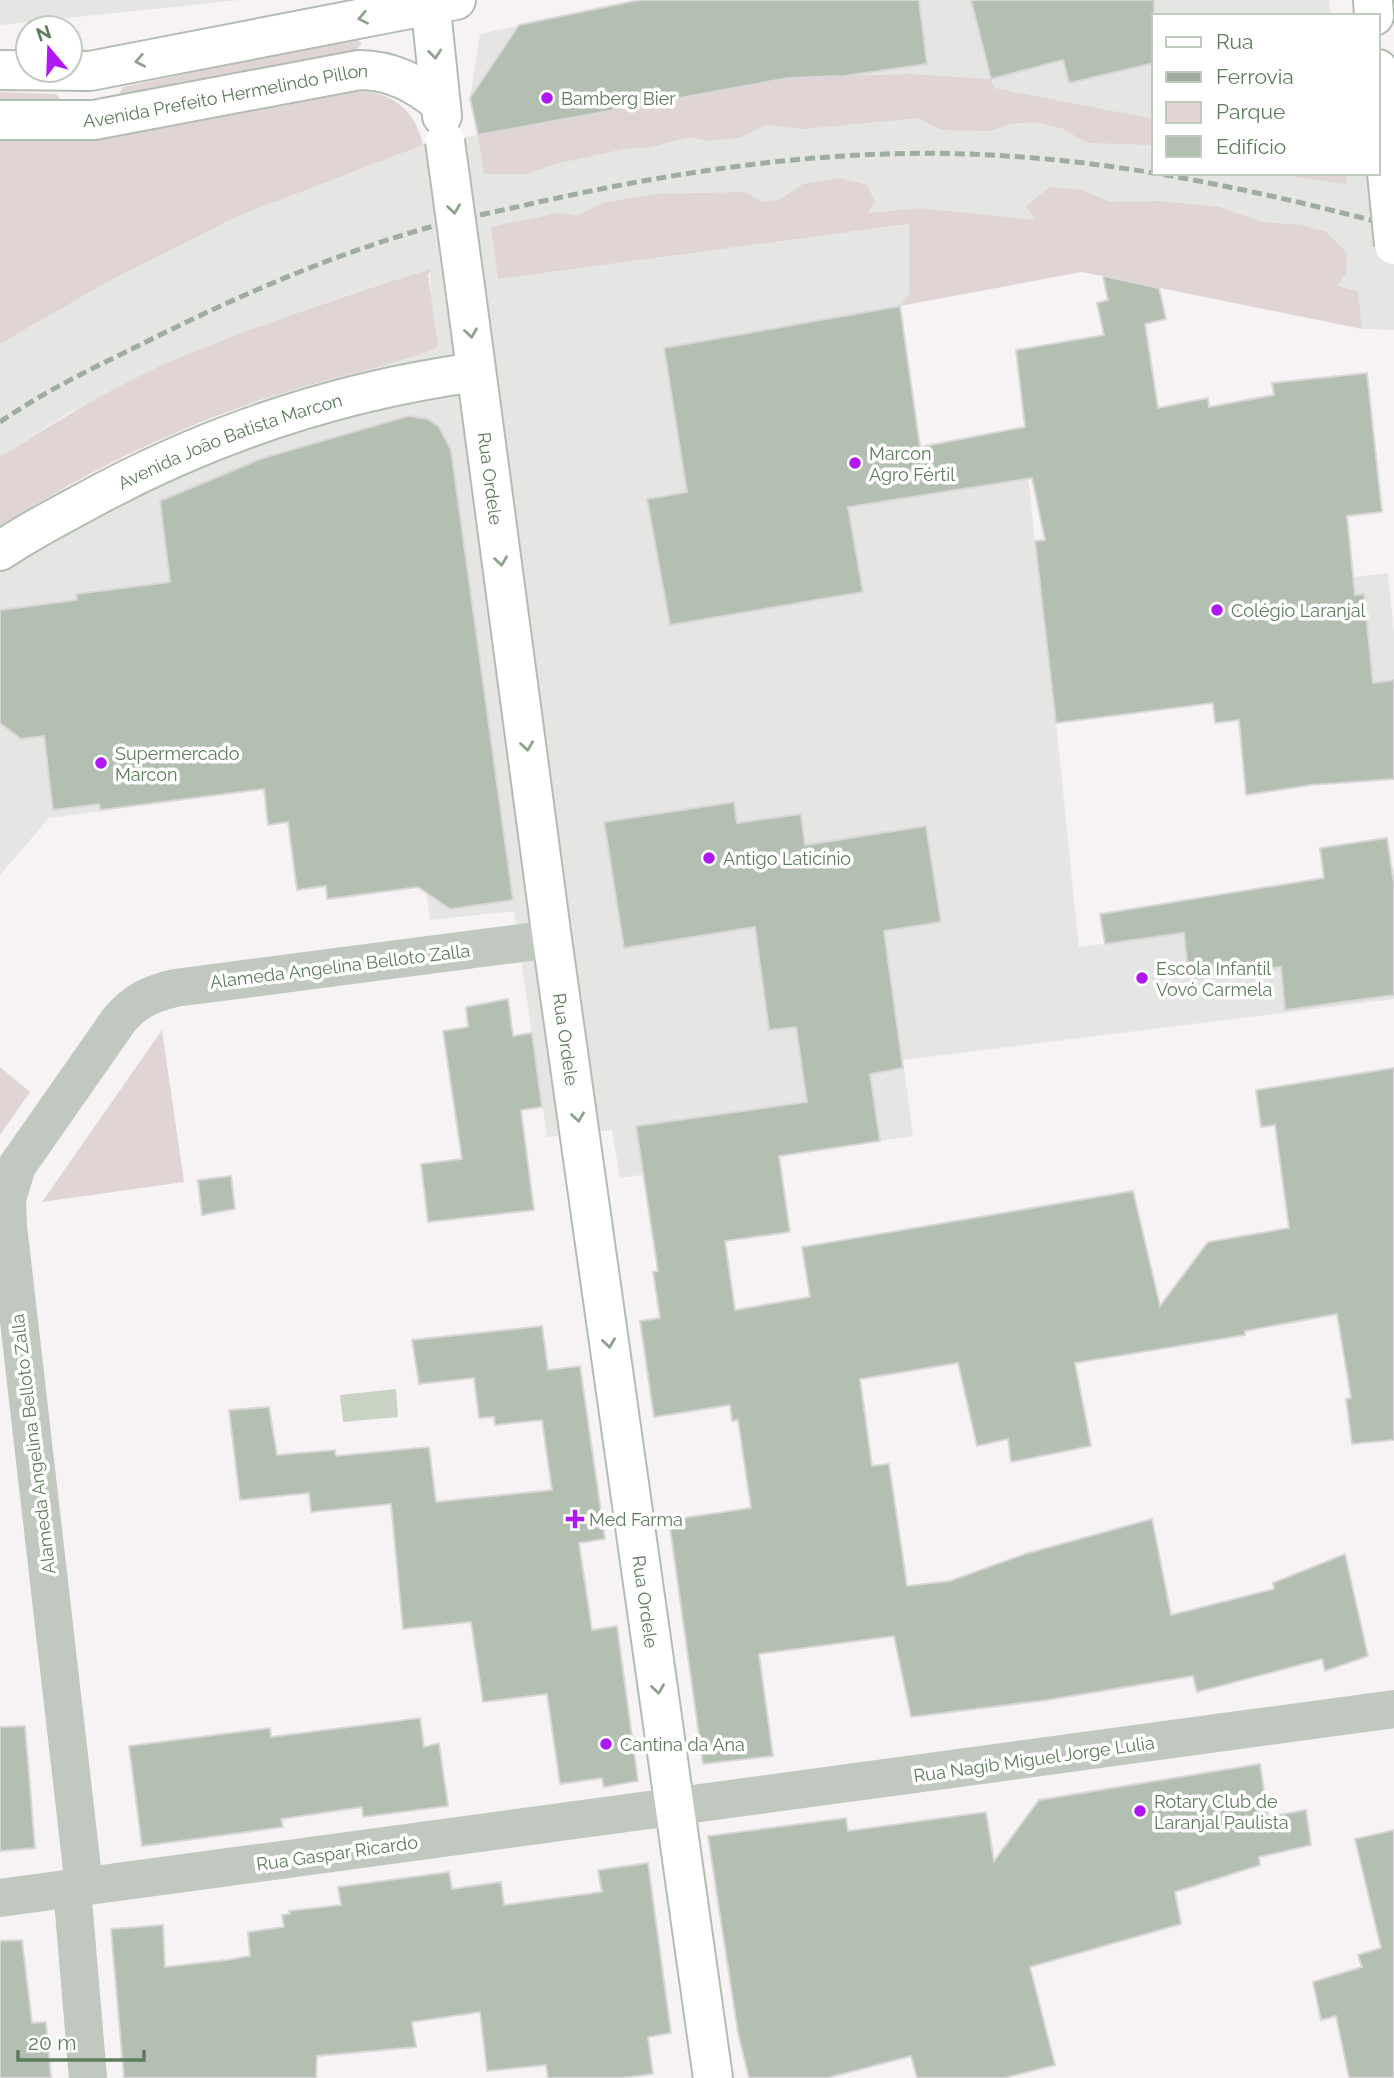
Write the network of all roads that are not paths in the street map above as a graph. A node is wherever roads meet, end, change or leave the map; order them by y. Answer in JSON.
{"nodes":[{"id":1,"x":439,"y":2,"type":"edge"},
{"id":2,"x":0,"y":71,"type":"edge"},
{"id":3,"x":90,"y":71,"type":"junction"},
{"id":4,"x":1380,"y":79,"type":"edge"},
{"id":5,"x":440,"y":103,"type":"junction"},
{"id":6,"x":0,"y":120,"type":"edge"},
{"id":7,"x":94,"y":120,"type":"junction"},
{"id":8,"x":1388,"y":121,"type":"edge"},
{"id":9,"x":1394,"y":245,"type":"edge"},
{"id":10,"x":476,"y":372,"type":"junction"},
{"id":11,"x":0,"y":551,"type":"edge"},
{"id":12,"x":552,"y":939,"type":"junction"},
{"id":13,"x":1394,"y":1709,"type":"edge"},
{"id":14,"x":675,"y":1808,"type":"junction"},
{"id":15,"x":78,"y":1887,"type":"junction"},
{"id":16,"x":0,"y":1898,"type":"edge"},
{"id":17,"x":88,"y":2078,"type":"edge"},
{"id":18,"x":713,"y":2078,"type":"edge"}],
"edges":[{"from":1,"to":3,"type":"main road","one_way":true},
{"from":1,"to":5,"type":"main road","name":"Rua Ordele","one_way":true},
{"from":2,"to":3,"type":"main road"},
{"from":3,"to":7,"type":"main road"},
{"from":4,"to":8,"type":"main road"},
{"from":5,"to":7,"type":"main road","name":"Avenida Prefeito Hermelindo Pillon"},
{"from":5,"to":10,"type":"main road","name":"Rua Ordele","one_way":true,"bridge":true},
{"from":6,"to":7,"type":"main road","name":"Avenida Prefeito Hermelindo Pillon"},
{"from":8,"to":9,"type":"main road","bridge":true},
{"from":10,"to":11,"type":"main road","name":"Avenida João Batista Marcon"},
{"from":10,"to":12,"type":"main road","name":"Rua Ordele","one_way":true},
{"from":12,"to":14,"type":"main road","name":"Rua Ordele","one_way":true},
{"from":12,"to":15,"type":"street","name":"Alameda Angelina Belloto Zalla"},
{"from":13,"to":14,"type":"street","name":"Rua Nagib Miguel Jorge Lulia"},
{"from":14,"to":15,"type":"street","name":"Rua Gaspar Ricardo"},
{"from":14,"to":18,"type":"main road","name":"Rua Ordele"},
{"from":15,"to":16,"type":"street","name":"Rua Gaspar Ricardo"},
{"from":15,"to":17,"type":"street","name":"Alameda Angelina Belloto Zalla"}]}
